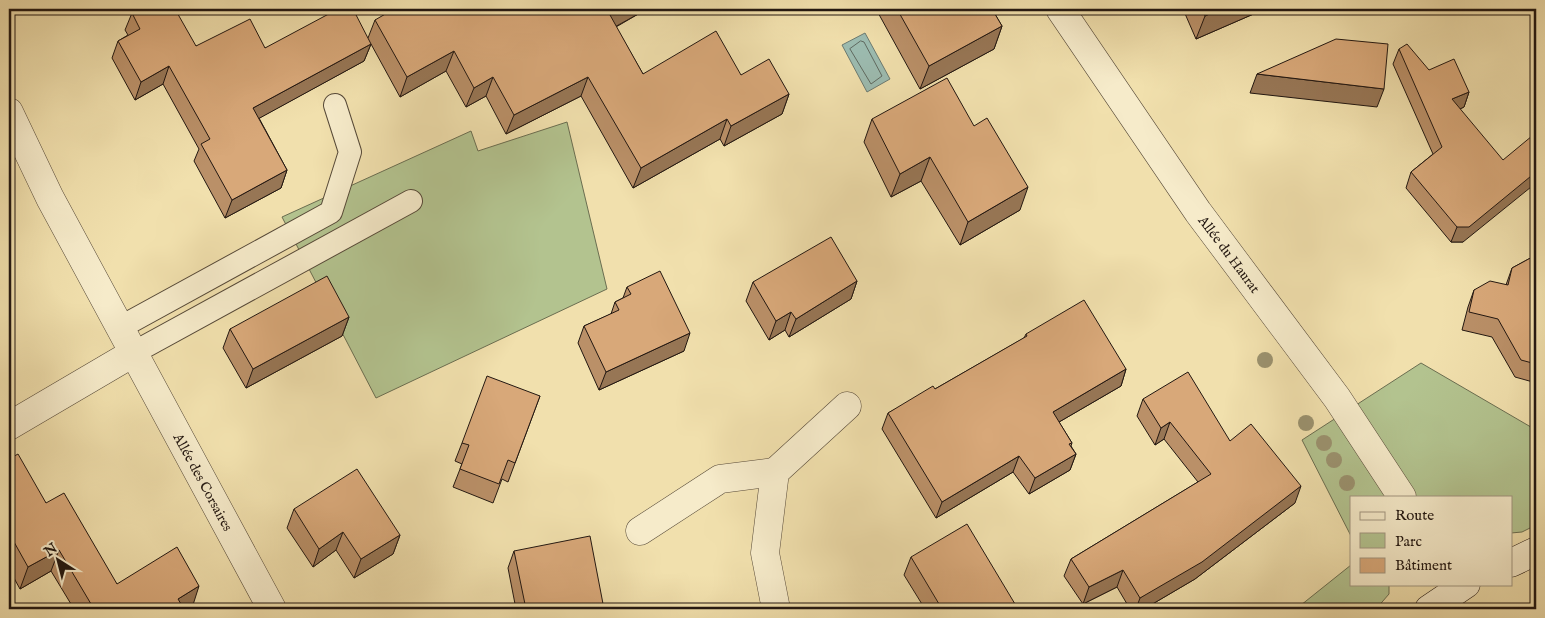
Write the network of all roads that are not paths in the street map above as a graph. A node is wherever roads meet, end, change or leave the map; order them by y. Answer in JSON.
{"nodes":[{"id":1,"x":1060,"y":9,"type":"edge"},
{"id":2,"x":335,"y":106,"type":"dead end"},
{"id":3,"x":9,"y":112,"type":"edge"},
{"id":4,"x":411,"y":202,"type":"dead end"},
{"id":5,"x":121,"y":327,"type":"junction"},
{"id":6,"x":135,"y":352,"type":"junction"},
{"id":7,"x":847,"y":406,"type":"dead end"},
{"id":8,"x":9,"y":426,"type":"edge"},
{"id":9,"x":775,"y":472,"type":"junction"},
{"id":10,"x":1401,"y":496,"type":"edge"},
{"id":11,"x":640,"y":531,"type":"dead end"},
{"id":12,"x":1536,"y":551,"type":"edge"},
{"id":13,"x":1512,"y":563,"type":"edge"},
{"id":14,"x":1460,"y":586,"type":"edge"},
{"id":15,"x":272,"y":609,"type":"edge"},
{"id":16,"x":776,"y":609,"type":"edge"},
{"id":17,"x":1429,"y":609,"type":"edge"}],
"edges":[{"from":1,"to":10,"type":"street","name":"Allée du Haurat"},
{"from":2,"to":5,"type":"lane"},
{"from":3,"to":5,"type":"street","name":"Allée des Corsaires"},
{"from":4,"to":6,"type":"lane"},
{"from":5,"to":6,"type":"street","name":"Allée des Corsaires"},
{"from":6,"to":8,"type":"street"},
{"from":6,"to":15,"type":"street","name":"Allée des Corsaires"},
{"from":7,"to":9,"type":"street"},
{"from":9,"to":11,"type":"street"},
{"from":9,"to":16,"type":"street"},
{"from":12,"to":13,"type":"street"},
{"from":14,"to":17,"type":"street"}]}
